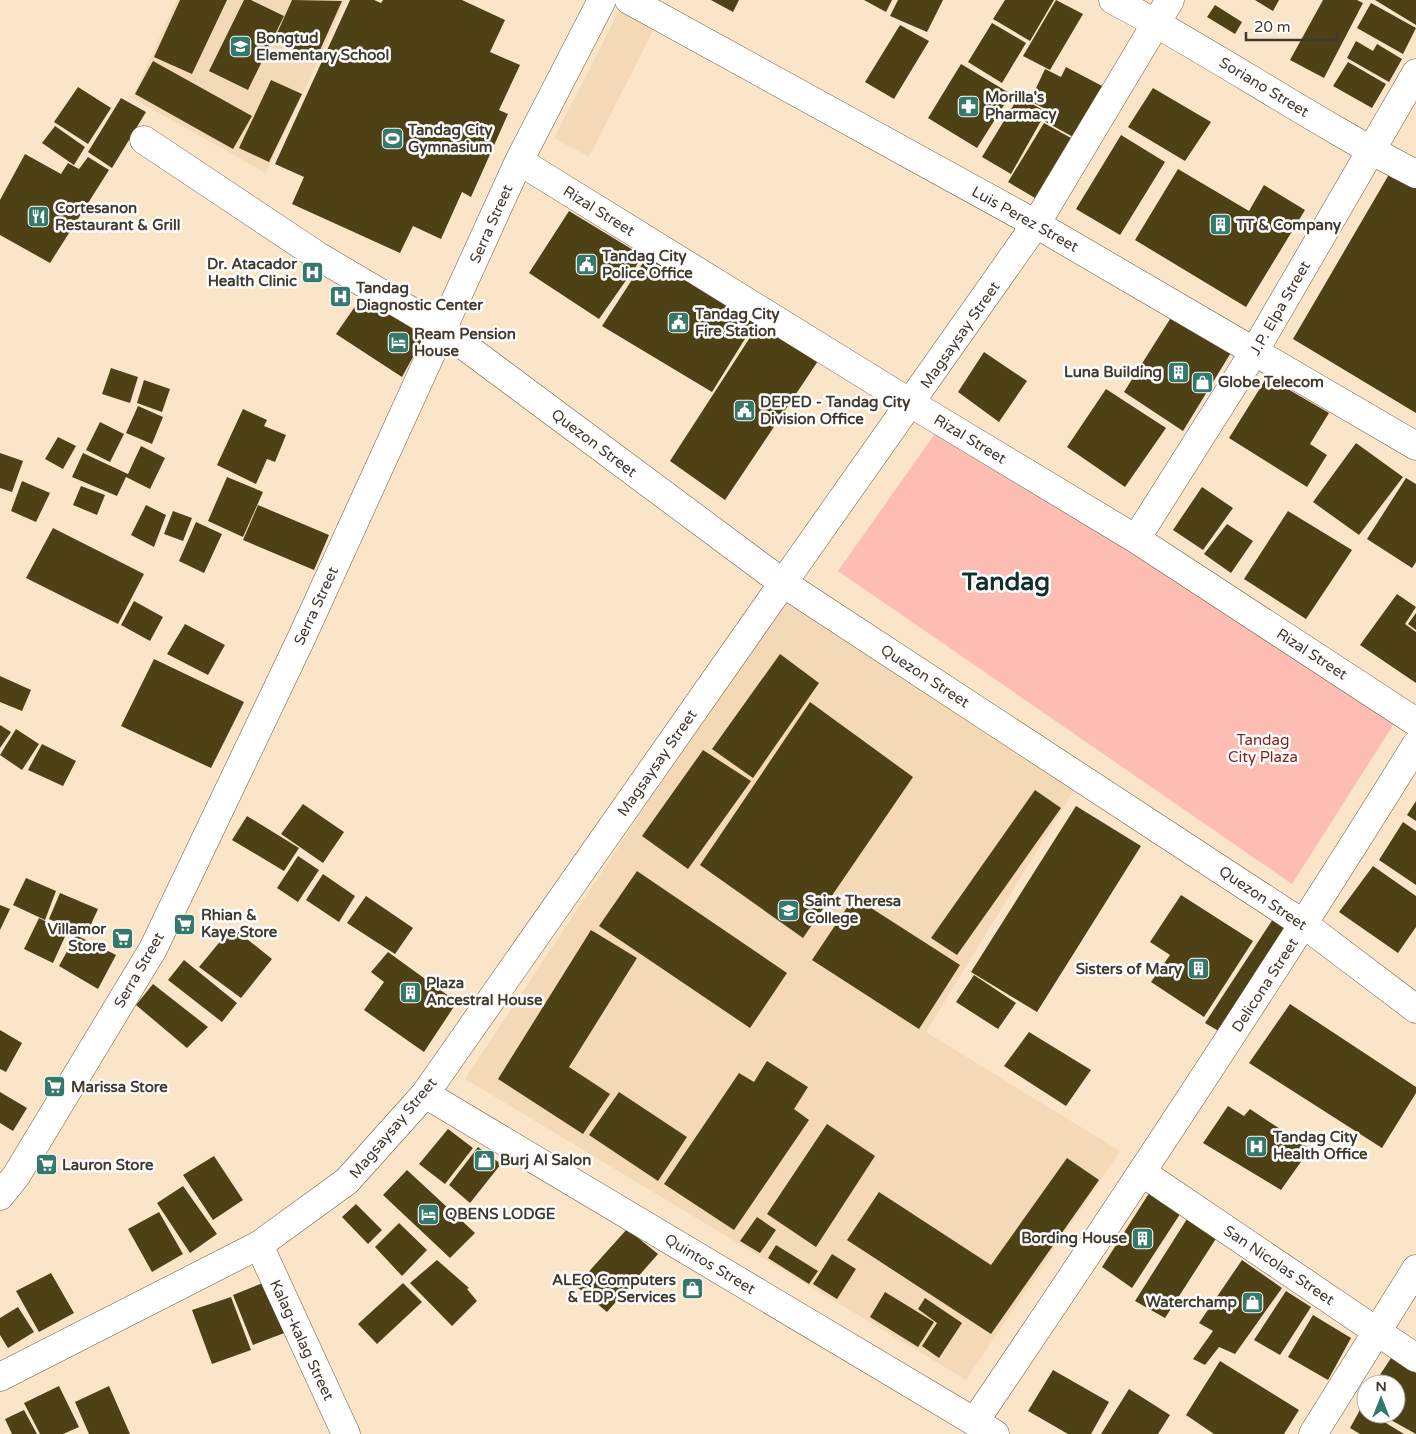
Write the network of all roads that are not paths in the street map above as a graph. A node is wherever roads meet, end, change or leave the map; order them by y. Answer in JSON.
{"nodes":[{"id":1,"x":602,"y":0,"type":"edge"},
{"id":2,"x":629,"y":0,"type":"edge"},
{"id":3,"x":1113,"y":0,"type":"edge"},
{"id":4,"x":1170,"y":0,"type":"edge"},
{"id":5,"x":1157,"y":23,"type":"junction"},
{"id":6,"x":1416,"y":73,"type":"edge"},
{"id":7,"x":144,"y":140,"type":"dead end"},
{"id":8,"x":1370,"y":151,"type":"junction"},
{"id":9,"x":519,"y":161,"type":"junction"},
{"id":10,"x":1416,"y":174,"type":"edge"},
{"id":11,"x":1036,"y":224,"type":"junction"},
{"id":12,"x":442,"y":330,"type":"junction"},
{"id":13,"x":1254,"y":352,"type":"junction"},
{"id":14,"x":912,"y":404,"type":"junction"},
{"id":15,"x":1416,"y":446,"type":"edge"},
{"id":16,"x":1136,"y":539,"type":"junction"},
{"id":17,"x":783,"y":583,"type":"junction"},
{"id":18,"x":1416,"y":722,"type":"edge"},
{"id":19,"x":1416,"y":745,"type":"edge"},
{"id":20,"x":1305,"y":925,"type":"junction"},
{"id":21,"x":1416,"y":1008,"type":"edge"},
{"id":22,"x":425,"y":1094,"type":"junction"},
{"id":23,"x":1143,"y":1173,"type":"junction"},
{"id":24,"x":0,"y":1196,"type":"edge"},
{"id":25,"x":259,"y":1245,"type":"junction"},
{"id":26,"x":1416,"y":1269,"type":"edge"},
{"id":27,"x":1376,"y":1331,"type":"junction"},
{"id":28,"x":1416,"y":1358,"type":"edge"},
{"id":29,"x":0,"y":1377,"type":"edge"},
{"id":30,"x":985,"y":1428,"type":"edge"},
{"id":31,"x":346,"y":1434,"type":"edge"},
{"id":32,"x":1313,"y":1434,"type":"edge"}],
"edges":[{"from":1,"to":9,"type":"street","name":"Serra Street"},
{"from":2,"to":11,"type":"street","name":"Luis Perez Street"},
{"from":3,"to":5,"type":"street","name":"Soriano Street"},
{"from":4,"to":5,"type":"street","name":"Magsaysay Street"},
{"from":5,"to":8,"type":"street","name":"Soriano Street"},
{"from":5,"to":11,"type":"street","name":"Magsaysay Street"},
{"from":6,"to":8,"type":"street","name":"J.P. Elpa Street"},
{"from":7,"to":12,"type":"street","name":"Quezon Street"},
{"from":8,"to":10,"type":"street","name":"Soriano Street"},
{"from":8,"to":13,"type":"street","name":"J.P. Elpa Street"},
{"from":9,"to":12,"type":"street","name":"Serra Street"},
{"from":9,"to":14,"type":"street","name":"Rizal Street"},
{"from":11,"to":13,"type":"street","name":"Luis Perez Street"},
{"from":11,"to":14,"type":"street","name":"Magsaysay Street"},
{"from":12,"to":17,"type":"street","name":"Quezon Street"},
{"from":12,"to":24,"type":"street","name":"Serra Street"},
{"from":13,"to":15,"type":"street","name":"Luis Perez Street"},
{"from":13,"to":16,"type":"street","name":"J.P. Elpa Street"},
{"from":14,"to":16,"type":"street","name":"Rizal Street"},
{"from":14,"to":17,"type":"street","name":"Magsaysay Street"},
{"from":16,"to":18,"type":"street","name":"Rizal Street"},
{"from":17,"to":20,"type":"street","name":"Quezon Street"},
{"from":17,"to":22,"type":"street","name":"Magsaysay Street"},
{"from":19,"to":20,"type":"street","name":"Delicona Street"},
{"from":20,"to":21,"type":"street","name":"Quezon Street"},
{"from":20,"to":23,"type":"street","name":"Delicona Street"},
{"from":22,"to":25,"type":"street","name":"Magsaysay Street"},
{"from":22,"to":30,"type":"street","name":"Quintos Street"},
{"from":23,"to":27,"type":"street","name":"San Nicolas Street"},
{"from":23,"to":30,"type":"street","name":"Delicona Street"},
{"from":25,"to":29,"type":"street","name":"Magsaysay Street"},
{"from":25,"to":31,"type":"street","name":"Kalag-kalag Street"},
{"from":26,"to":27,"type":"street"},
{"from":27,"to":28,"type":"street","name":"San Nicolas Street"},
{"from":27,"to":32,"type":"street"}]}
